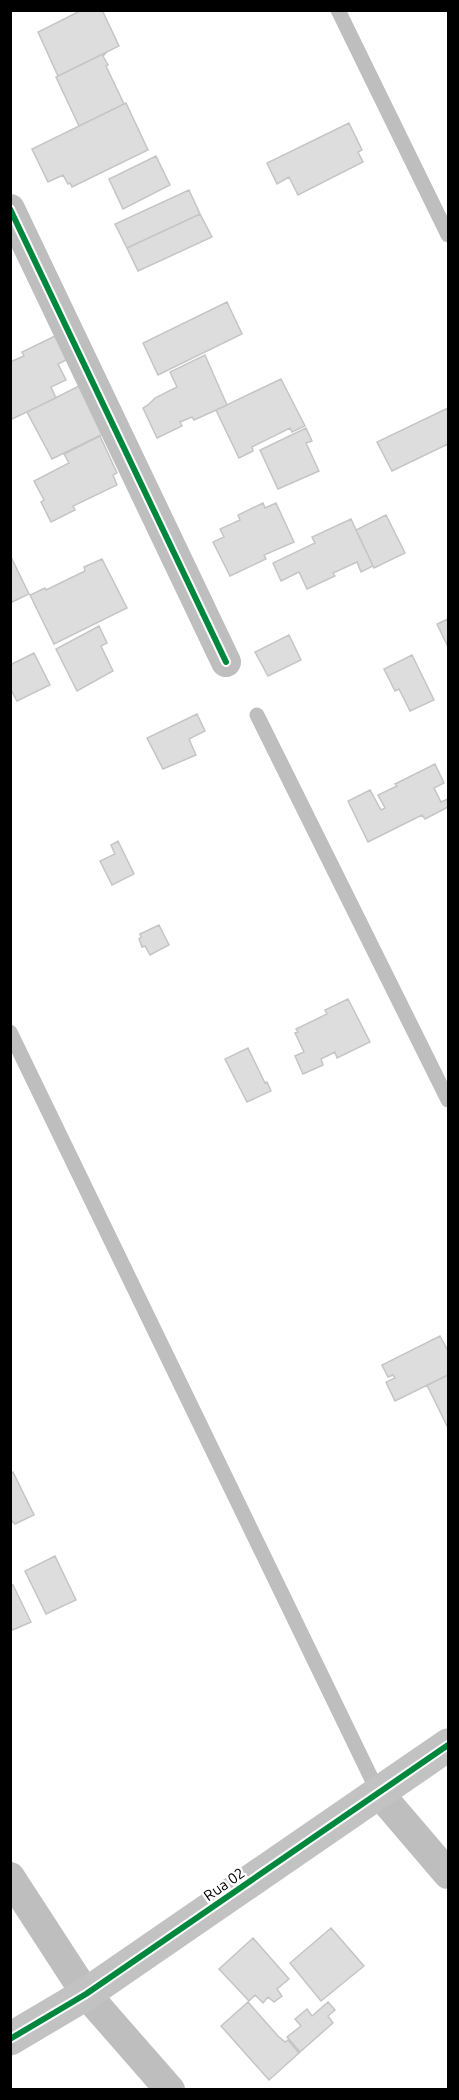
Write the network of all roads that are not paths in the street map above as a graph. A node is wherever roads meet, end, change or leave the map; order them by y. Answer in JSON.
{"nodes":[{"id":1,"x":338,"y":10,"type":"edge"},
{"id":2,"x":10,"y":209,"type":"edge"},
{"id":3,"x":448,"y":235,"type":"edge"},
{"id":4,"x":226,"y":662,"type":"dead end"},
{"id":5,"x":257,"y":715,"type":"dead end"},
{"id":6,"x":10,"y":1032,"type":"edge"},
{"id":7,"x":448,"y":1100,"type":"edge"},
{"id":8,"x":448,"y":1745,"type":"edge"},
{"id":9,"x":378,"y":1792,"type":"junction"},
{"id":10,"x":448,"y":1874,"type":"edge"},
{"id":11,"x":10,"y":1877,"type":"edge"},
{"id":12,"x":86,"y":1994,"type":"junction"},
{"id":13,"x":10,"y":2039,"type":"edge"},
{"id":14,"x":171,"y":2090,"type":"edge"}],
"edges":[{"from":1,"to":3,"type":"lane"},
{"from":2,"to":4,"type":"street"},
{"from":5,"to":7,"type":"lane"},
{"from":6,"to":9,"type":"lane"},
{"from":8,"to":9,"type":"street","name":"Rua 02"},
{"from":9,"to":10,"type":"street"},
{"from":9,"to":12,"type":"street","name":"Rua 02"},
{"from":11,"to":12,"type":"street"},
{"from":12,"to":13,"type":"street","name":"Rua 02"},
{"from":12,"to":14,"type":"street"}]}
